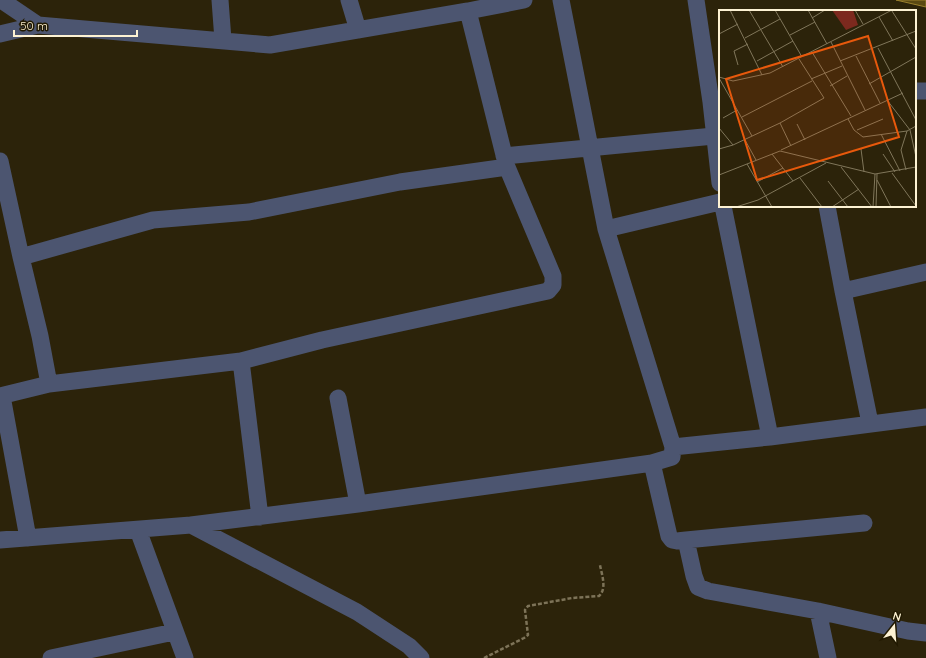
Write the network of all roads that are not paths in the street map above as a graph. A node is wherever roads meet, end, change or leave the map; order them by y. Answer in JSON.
{"nodes":[{"id":1,"x":1,"y":0,"type":"edge"},
{"id":2,"x":220,"y":0,"type":"edge"},
{"id":3,"x":349,"y":0,"type":"edge"},
{"id":4,"x":524,"y":0,"type":"edge"},
{"id":5,"x":561,"y":0,"type":"edge"},
{"id":6,"x":696,"y":0,"type":"edge"},
{"id":7,"x":491,"y":3,"type":"edge"},
{"id":8,"x":468,"y":11,"type":"junction"},
{"id":9,"x":38,"y":25,"type":"junction"},
{"id":10,"x":358,"y":30,"type":"junction"},
{"id":11,"x":0,"y":34,"type":"edge"},
{"id":12,"x":223,"y":40,"type":"junction"},
{"id":13,"x":926,"y":90,"type":"edge"},
{"id":14,"x":916,"y":91,"type":"edge"},
{"id":15,"x":716,"y":102,"type":"edge"},
{"id":16,"x":714,"y":136,"type":"junction"},
{"id":17,"x":590,"y":148,"type":"junction"},
{"id":18,"x":0,"y":161,"type":"edge"},
{"id":19,"x":506,"y":161,"type":"junction"},
{"id":20,"x":719,"y":176,"type":"edge"},
{"id":21,"x":4,"y":202,"type":"edge"},
{"id":22,"x":719,"y":202,"type":"edge"},
{"id":23,"x":723,"y":207,"type":"edge"},
{"id":24,"x":827,"y":207,"type":"edge"},
{"id":25,"x":606,"y":229,"type":"junction"},
{"id":26,"x":21,"y":257,"type":"junction"},
{"id":27,"x":926,"y":272,"type":"edge"},
{"id":28,"x":843,"y":291,"type":"junction"},
{"id":29,"x":241,"y":361,"type":"junction"},
{"id":30,"x":49,"y":384,"type":"junction"},
{"id":31,"x":1,"y":396,"type":"edge"},
{"id":32,"x":338,"y":398,"type":"dead end"},
{"id":33,"x":924,"y":422,"type":"edge"},
{"id":34,"x":870,"y":424,"type":"junction"},
{"id":35,"x":770,"y":437,"type":"junction"},
{"id":36,"x":673,"y":447,"type":"junction"},
{"id":37,"x":652,"y":462,"type":"junction"},
{"id":38,"x":358,"y":504,"type":"junction"},
{"id":39,"x":260,"y":517,"type":"junction"},
{"id":40,"x":864,"y":523,"type":"dead end"},
{"id":41,"x":191,"y":525,"type":"junction"},
{"id":42,"x":138,"y":530,"type":"junction"},
{"id":43,"x":28,"y":538,"type":"junction"},
{"id":44,"x":0,"y":540,"type":"edge"},
{"id":45,"x":686,"y":540,"type":"junction"},
{"id":46,"x":818,"y":611,"type":"junction"},
{"id":47,"x":174,"y":632,"type":"junction"},
{"id":48,"x":926,"y":633,"type":"edge"},
{"id":49,"x":51,"y":658,"type":"edge"},
{"id":50,"x":185,"y":658,"type":"edge"},
{"id":51,"x":421,"y":658,"type":"edge"},
{"id":52,"x":828,"y":658,"type":"edge"}],
"edges":[{"from":1,"to":9,"type":"street"},
{"from":2,"to":12,"type":"street"},
{"from":3,"to":10,"type":"street"},
{"from":4,"to":7,"type":"street"},
{"from":5,"to":17,"type":"street"},
{"from":6,"to":15,"type":"street"},
{"from":7,"to":8,"type":"street"},
{"from":8,"to":10,"type":"street"},
{"from":8,"to":19,"type":"street"},
{"from":9,"to":11,"type":"street"},
{"from":9,"to":12,"type":"street"},
{"from":10,"to":12,"type":"street"},
{"from":13,"to":14,"type":"street"},
{"from":15,"to":16,"type":"street"},
{"from":16,"to":17,"type":"street"},
{"from":16,"to":20,"type":"street"},
{"from":17,"to":19,"type":"street"},
{"from":17,"to":25,"type":"street"},
{"from":18,"to":21,"type":"street"},
{"from":19,"to":26,"type":"street"},
{"from":19,"to":29,"type":"street"},
{"from":21,"to":26,"type":"street"},
{"from":22,"to":25,"type":"street"},
{"from":23,"to":35,"type":"street"},
{"from":24,"to":28,"type":"street"},
{"from":25,"to":36,"type":"street"},
{"from":26,"to":30,"type":"street"},
{"from":27,"to":28,"type":"street"},
{"from":28,"to":34,"type":"street"},
{"from":29,"to":30,"type":"street"},
{"from":29,"to":39,"type":"street"},
{"from":30,"to":31,"type":"street"},
{"from":31,"to":43,"type":"street"},
{"from":32,"to":38,"type":"street"},
{"from":33,"to":34,"type":"street"},
{"from":34,"to":35,"type":"street"},
{"from":35,"to":36,"type":"street"},
{"from":36,"to":37,"type":"street"},
{"from":37,"to":38,"type":"street"},
{"from":37,"to":45,"type":"street"},
{"from":38,"to":39,"type":"street"},
{"from":39,"to":41,"type":"street"},
{"from":40,"to":45,"type":"street"},
{"from":41,"to":42,"type":"street"},
{"from":41,"to":51,"type":"street"},
{"from":42,"to":43,"type":"street"},
{"from":42,"to":47,"type":"street"},
{"from":43,"to":44,"type":"street"},
{"from":45,"to":46,"type":"street"},
{"from":46,"to":48,"type":"street"},
{"from":46,"to":52,"type":"street"},
{"from":47,"to":49,"type":"street"},
{"from":47,"to":50,"type":"street"}]}
